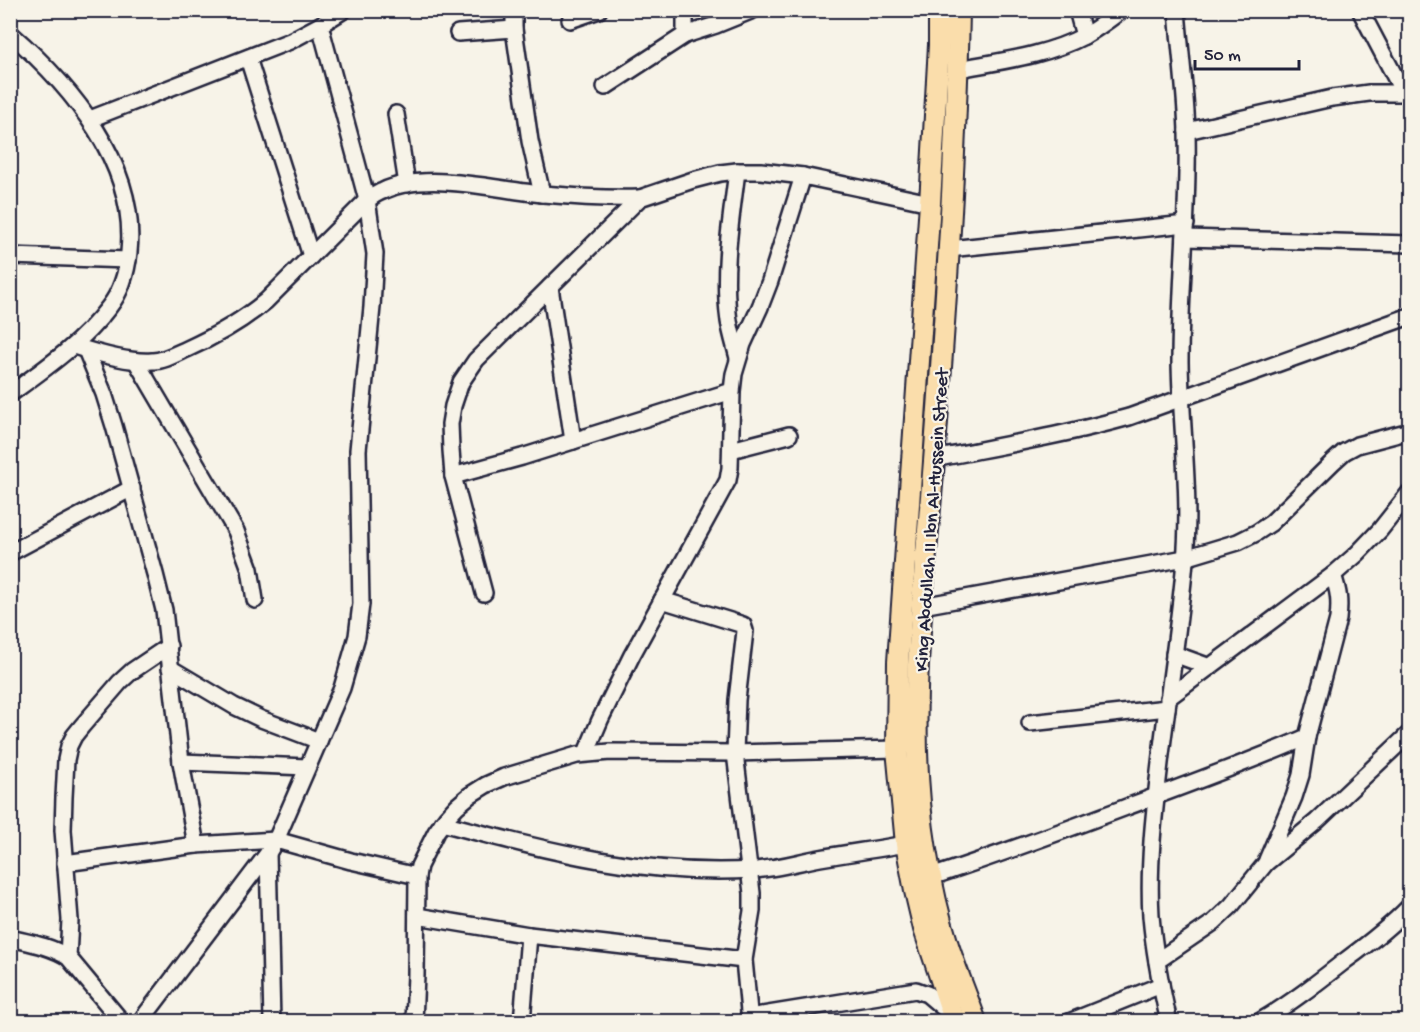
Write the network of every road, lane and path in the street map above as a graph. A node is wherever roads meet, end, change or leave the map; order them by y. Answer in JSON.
{"nodes":[{"id":1,"x":344,"y":10,"type":"edge"},
{"id":2,"x":514,"y":10,"type":"edge"},
{"id":3,"x":599,"y":10,"type":"edge"},
{"id":4,"x":685,"y":10,"type":"edge"},
{"id":5,"x":753,"y":10,"type":"edge"},
{"id":6,"x":939,"y":10,"type":"edge"},
{"id":7,"x":959,"y":10,"type":"edge"},
{"id":8,"x":1077,"y":10,"type":"edge"},
{"id":9,"x":1122,"y":10,"type":"edge"},
{"id":10,"x":1177,"y":10,"type":"edge"},
{"id":11,"x":1360,"y":10,"type":"edge"},
{"id":12,"x":570,"y":20,"type":"dead end"},
{"id":13,"x":320,"y":25,"type":"junction"},
{"id":14,"x":514,"y":29,"type":"junction"},
{"id":15,"x":10,"y":33,"type":"edge"},
{"id":16,"x":458,"y":33,"type":"dead end"},
{"id":17,"x":685,"y":35,"type":"junction"},
{"id":18,"x":1084,"y":36,"type":"junction"},
{"id":19,"x":248,"y":58,"type":"junction"},
{"id":20,"x":958,"y":69,"type":"junction"},
{"id":21,"x":605,"y":87,"type":"dead end"},
{"id":22,"x":1406,"y":93,"type":"edge"},
{"id":23,"x":396,"y":114,"type":"dead end"},
{"id":24,"x":90,"y":119,"type":"junction"},
{"id":25,"x":1187,"y":131,"type":"junction"},
{"id":26,"x":737,"y":171,"type":"junction"},
{"id":27,"x":803,"y":176,"type":"junction"},
{"id":28,"x":407,"y":184,"type":"junction"},
{"id":29,"x":543,"y":194,"type":"junction"},
{"id":30,"x":640,"y":198,"type":"junction"},
{"id":31,"x":367,"y":200,"type":"junction"},
{"id":32,"x":930,"y":203,"type":"junction"},
{"id":33,"x":1186,"y":231,"type":"junction"},
{"id":34,"x":1410,"y":244,"type":"edge"},
{"id":35,"x":949,"y":249,"type":"junction"},
{"id":36,"x":10,"y":256,"type":"edge"},
{"id":37,"x":311,"y":256,"type":"junction"},
{"id":38,"x":128,"y":260,"type":"junction"},
{"id":39,"x":550,"y":287,"type":"junction"},
{"id":40,"x":1410,"y":316,"type":"edge"},
{"id":41,"x":80,"y":348,"type":"junction"},
{"id":42,"x":738,"y":358,"type":"junction"},
{"id":43,"x":136,"y":361,"type":"junction"},
{"id":44,"x":732,"y":391,"type":"junction"},
{"id":45,"x":10,"y":394,"type":"edge"},
{"id":46,"x":1180,"y":398,"type":"junction"},
{"id":47,"x":1410,"y":431,"type":"edge"},
{"id":48,"x":789,"y":435,"type":"dead end"},
{"id":49,"x":573,"y":441,"type":"junction"},
{"id":50,"x":731,"y":450,"type":"junction"},
{"id":51,"x":934,"y":459,"type":"junction"},
{"id":52,"x":453,"y":476,"type":"junction"},
{"id":53,"x":132,"y":488,"type":"junction"},
{"id":54,"x":1410,"y":492,"type":"edge"},
{"id":55,"x":910,"y":498,"type":"junction"},
{"id":56,"x":931,"y":498,"type":"junction"},
{"id":57,"x":908,"y":520,"type":"junction"},
{"id":58,"x":929,"y":521,"type":"junction"},
{"id":59,"x":10,"y":553,"type":"edge"},
{"id":60,"x":1185,"y":558,"type":"junction"},
{"id":61,"x":1333,"y":575,"type":"junction"},
{"id":62,"x":484,"y":594,"type":"dead end"},
{"id":63,"x":255,"y":600,"type":"dead end"},
{"id":64,"x":662,"y":600,"type":"junction"},
{"id":65,"x":922,"y":606,"type":"junction"},
{"id":66,"x":169,"y":646,"type":"junction"},
{"id":67,"x":1174,"y":654,"type":"junction"},
{"id":68,"x":1210,"y":667,"type":"junction"},
{"id":69,"x":170,"y":668,"type":"junction"},
{"id":70,"x":1167,"y":703,"type":"junction"},
{"id":71,"x":1030,"y":723,"type":"dead end"},
{"id":72,"x":1410,"y":733,"type":"edge"},
{"id":73,"x":1307,"y":737,"type":"junction"},
{"id":74,"x":319,"y":741,"type":"junction"},
{"id":75,"x":897,"y":749,"type":"junction"},
{"id":76,"x":586,"y":753,"type":"junction"},
{"id":77,"x":735,"y":753,"type":"junction"},
{"id":78,"x":181,"y":762,"type":"junction"},
{"id":79,"x":307,"y":767,"type":"junction"},
{"id":80,"x":1156,"y":796,"type":"junction"},
{"id":81,"x":442,"y":823,"type":"junction"},
{"id":82,"x":906,"y":844,"type":"junction"},
{"id":83,"x":196,"y":845,"type":"junction"},
{"id":84,"x":272,"y":847,"type":"junction"},
{"id":85,"x":1266,"y":862,"type":"junction"},
{"id":86,"x":65,"y":863,"type":"junction"},
{"id":87,"x":751,"y":871,"type":"junction"},
{"id":88,"x":417,"y":876,"type":"junction"},
{"id":89,"x":931,"y":877,"type":"junction"},
{"id":90,"x":1410,"y":906,"type":"edge"},
{"id":91,"x":417,"y":916,"type":"junction"},
{"id":92,"x":529,"y":935,"type":"junction"},
{"id":93,"x":10,"y":938,"type":"edge"},
{"id":94,"x":68,"y":957,"type":"junction"},
{"id":95,"x":744,"y":960,"type":"junction"},
{"id":96,"x":1157,"y":962,"type":"junction"},
{"id":97,"x":1161,"y":985,"type":"junction"},
{"id":98,"x":749,"y":1019,"type":"edge"},
{"id":99,"x":954,"y":1019,"type":"edge"},
{"id":100,"x":122,"y":1022,"type":"edge"},
{"id":101,"x":140,"y":1022,"type":"edge"},
{"id":102,"x":272,"y":1022,"type":"edge"},
{"id":103,"x":414,"y":1022,"type":"edge"},
{"id":104,"x":522,"y":1022,"type":"edge"},
{"id":105,"x":976,"y":1022,"type":"edge"},
{"id":106,"x":1070,"y":1022,"type":"edge"},
{"id":107,"x":1169,"y":1022,"type":"edge"},
{"id":108,"x":1259,"y":1022,"type":"edge"}],
"edges":[{"from":1,"to":13,"type":"street"},
{"from":2,"to":14,"type":"street"},
{"from":3,"to":12,"type":"street"},
{"from":4,"to":17,"type":"street"},
{"from":5,"to":17,"type":"street"},
{"from":6,"to":32,"type":"main road","name":"King Abdullah II Ibn Al-Hussein Street"},
{"from":7,"to":20,"type":"main road","name":"King Abdullah II Ibn Al-Hussein Street"},
{"from":8,"to":18,"type":"street"},
{"from":9,"to":18,"type":"street"},
{"from":10,"to":25,"type":"street"},
{"from":11,"to":22,"type":"street"},
{"from":13,"to":19,"type":"street"},
{"from":13,"to":31,"type":"street"},
{"from":14,"to":16,"type":"street"},
{"from":14,"to":29,"type":"street"},
{"from":15,"to":24,"type":"street"},
{"from":17,"to":21,"type":"street"},
{"from":18,"to":20,"type":"street"},
{"from":19,"to":24,"type":"street"},
{"from":19,"to":37,"type":"street"},
{"from":20,"to":35,"type":"main road","name":"King Abdullah II Ibn Al-Hussein Street"},
{"from":22,"to":25,"type":"street"},
{"from":23,"to":28,"type":"street"},
{"from":24,"to":38,"type":"street"},
{"from":25,"to":33,"type":"street"},
{"from":26,"to":27,"type":"street"},
{"from":26,"to":30,"type":"street"},
{"from":26,"to":42,"type":"street"},
{"from":27,"to":32,"type":"street"},
{"from":27,"to":42,"type":"street"},
{"from":28,"to":29,"type":"street"},
{"from":28,"to":31,"type":"street"},
{"from":29,"to":30,"type":"street"},
{"from":30,"to":39,"type":"street"},
{"from":31,"to":37,"type":"street"},
{"from":31,"to":74,"type":"street"},
{"from":32,"to":55,"type":"main road","name":"King Abdullah II Ibn Al-Hussein Street"},
{"from":33,"to":34,"type":"street"},
{"from":33,"to":35,"type":"street"},
{"from":33,"to":46,"type":"street"},
{"from":35,"to":51,"type":"main road","name":"King Abdullah II Ibn Al-Hussein Street"},
{"from":36,"to":38,"type":"street"},
{"from":37,"to":43,"type":"street"},
{"from":38,"to":41,"type":"street"},
{"from":39,"to":49,"type":"street"},
{"from":39,"to":52,"type":"street"},
{"from":40,"to":46,"type":"street"},
{"from":41,"to":43,"type":"street"},
{"from":41,"to":45,"type":"street"},
{"from":41,"to":53,"type":"street"},
{"from":42,"to":44,"type":"street"},
{"from":43,"to":63,"type":"street"},
{"from":44,"to":49,"type":"street"},
{"from":44,"to":50,"type":"street"},
{"from":46,"to":51,"type":"street"},
{"from":46,"to":60,"type":"street"},
{"from":47,"to":60,"type":"street"},
{"from":48,"to":50,"type":"street"},
{"from":49,"to":52,"type":"street"},
{"from":50,"to":64,"type":"street"},
{"from":51,"to":56,"type":"main road","name":"King Abdullah II Ibn Al-Hussein Street"},
{"from":52,"to":62,"type":"street"},
{"from":53,"to":59,"type":"street"},
{"from":53,"to":66,"type":"street"},
{"from":54,"to":61,"type":"street"},
{"from":55,"to":56,"type":"main road"},
{"from":55,"to":57,"type":"main road","name":"King Abdullah II Ibn Al-Hussein Street"},
{"from":56,"to":58,"type":"main road","name":"King Abdullah II Ibn Al-Hussein Street"},
{"from":57,"to":58,"type":"main road"},
{"from":57,"to":75,"type":"main road","name":"King Abdullah II Ibn Al-Hussein Street"},
{"from":58,"to":65,"type":"main road","name":"King Abdullah II Ibn Al-Hussein Street"},
{"from":60,"to":65,"type":"street"},
{"from":60,"to":67,"type":"street"},
{"from":61,"to":68,"type":"street"},
{"from":61,"to":73,"type":"street"},
{"from":64,"to":76,"type":"street"},
{"from":64,"to":77,"type":"street"},
{"from":65,"to":89,"type":"main road","name":"King Abdullah II Ibn Al-Hussein Street"},
{"from":66,"to":69,"type":"street"},
{"from":66,"to":86,"type":"street"},
{"from":67,"to":68,"type":"street"},
{"from":67,"to":70,"type":"street"},
{"from":68,"to":70,"type":"street"},
{"from":69,"to":74,"type":"street"},
{"from":69,"to":78,"type":"street"},
{"from":70,"to":71,"type":"street"},
{"from":70,"to":80,"type":"street"},
{"from":72,"to":85,"type":"street"},
{"from":73,"to":80,"type":"street"},
{"from":73,"to":85,"type":"street"},
{"from":74,"to":79,"type":"street"},
{"from":75,"to":77,"type":"street"},
{"from":75,"to":82,"type":"main road","name":"King Abdullah II Ibn Al-Hussein Street"},
{"from":76,"to":77,"type":"street"},
{"from":76,"to":81,"type":"street"},
{"from":77,"to":87,"type":"street"},
{"from":78,"to":79,"type":"street"},
{"from":78,"to":83,"type":"street"},
{"from":79,"to":84,"type":"street"},
{"from":80,"to":89,"type":"street"},
{"from":80,"to":96,"type":"street"},
{"from":81,"to":87,"type":"street"},
{"from":81,"to":88,"type":"street"},
{"from":82,"to":87,"type":"street"},
{"from":82,"to":99,"type":"main road","name":"King Abdullah II Ibn Al-Hussein Street"},
{"from":83,"to":84,"type":"street"},
{"from":83,"to":86,"type":"street"},
{"from":84,"to":88,"type":"street"},
{"from":84,"to":101,"type":"street"},
{"from":84,"to":102,"type":"street"},
{"from":85,"to":96,"type":"street"},
{"from":86,"to":94,"type":"street"},
{"from":87,"to":95,"type":"street"},
{"from":88,"to":91,"type":"street"},
{"from":89,"to":105,"type":"main road","name":"King Abdullah II Ibn Al-Hussein Street"},
{"from":90,"to":108,"type":"street"},
{"from":91,"to":92,"type":"street"},
{"from":91,"to":103,"type":"street"},
{"from":92,"to":95,"type":"street"},
{"from":92,"to":104,"type":"street"},
{"from":93,"to":94,"type":"street"},
{"from":94,"to":100,"type":"street"},
{"from":95,"to":98,"type":"street"},
{"from":96,"to":97,"type":"street"},
{"from":97,"to":106,"type":"street"},
{"from":97,"to":107,"type":"street"},
{"from":98,"to":99,"type":"street"}]}
